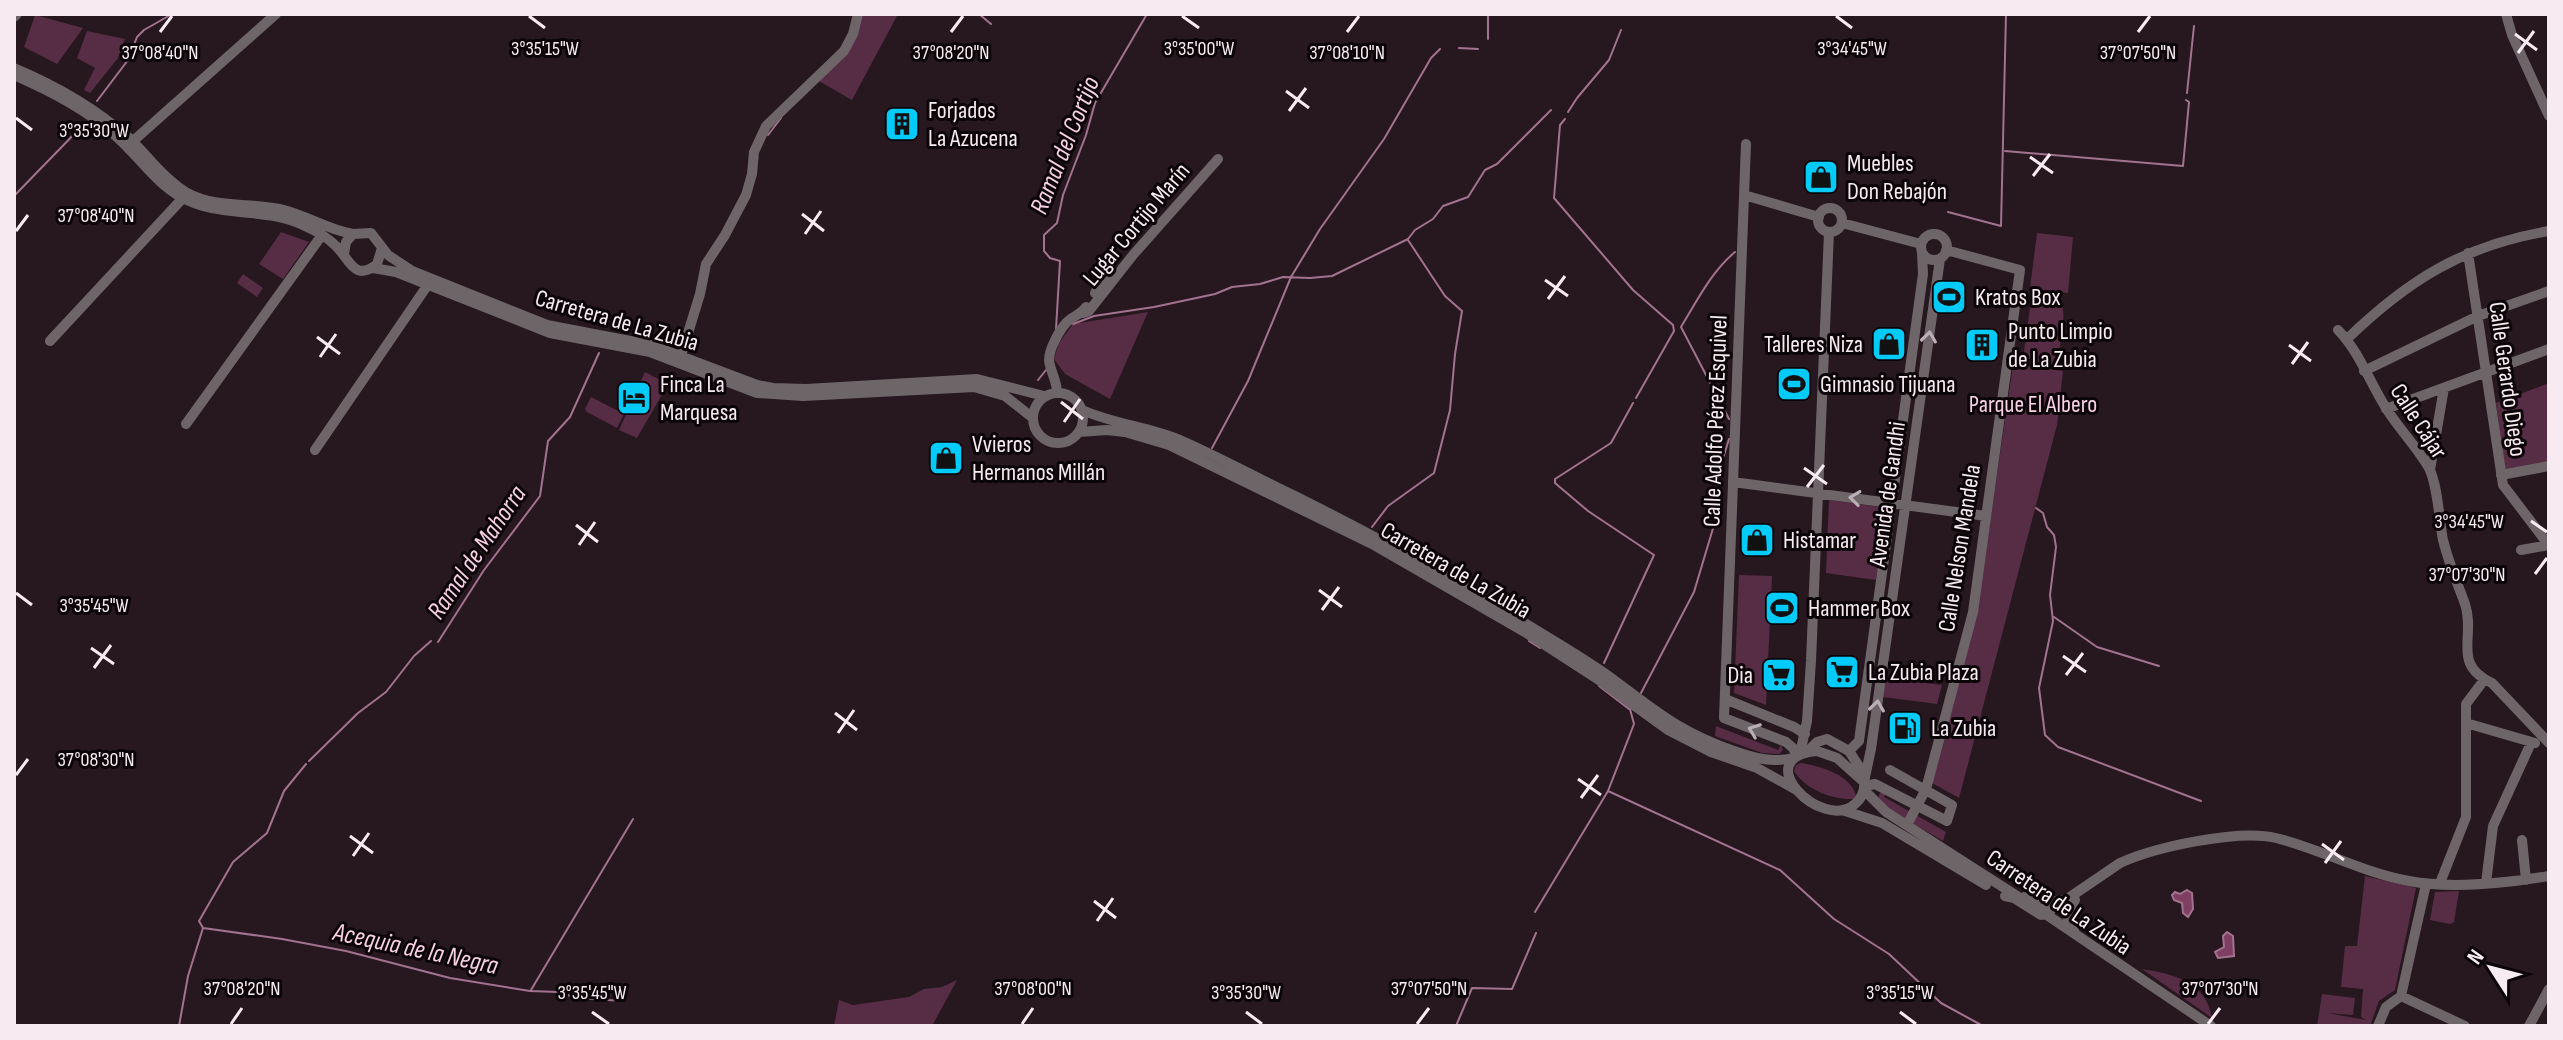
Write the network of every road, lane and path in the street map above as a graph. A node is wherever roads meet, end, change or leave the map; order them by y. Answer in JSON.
{"nodes":[{"id":1,"x":276,"y":14,"type":"edge"},
{"id":2,"x":858,"y":14,"type":"edge"},
{"id":3,"x":2506,"y":14,"type":"edge"},
{"id":4,"x":14,"y":68,"type":"edge"},
{"id":5,"x":14,"y":75,"type":"edge"},
{"id":6,"x":2549,"y":116,"type":"edge"},
{"id":7,"x":132,"y":142,"type":"junction"},
{"id":8,"x":1746,"y":144,"type":"dead end"},
{"id":9,"x":1218,"y":159,"type":"dead end"},
{"id":10,"x":1744,"y":195,"type":"junction"},
{"id":11,"x":182,"y":199,"type":"junction"},
{"id":12,"x":1819,"y":217,"type":"junction"},
{"id":13,"x":1842,"y":223,"type":"junction"},
{"id":14,"x":1829,"y":232,"type":"junction"},
{"id":15,"x":2549,"y":233,"type":"edge"},
{"id":16,"x":353,"y":234,"type":"junction"},
{"id":17,"x":322,"y":235,"type":"junction"},
{"id":18,"x":382,"y":248,"type":"junction"},
{"id":19,"x":1922,"y":248,"type":"junction"},
{"id":20,"x":344,"y":254,"type":"junction"},
{"id":21,"x":1943,"y":255,"type":"junction"},
{"id":22,"x":2469,"y":255,"type":"junction"},
{"id":23,"x":1112,"y":261,"type":"dead end"},
{"id":24,"x":373,"y":268,"type":"junction"},
{"id":25,"x":427,"y":286,"type":"junction"},
{"id":26,"x":2549,"y":291,"type":"edge"},
{"id":27,"x":1083,"y":313,"type":"junction"},
{"id":28,"x":2478,"y":316,"type":"junction"},
{"id":29,"x":2338,"y":330,"type":"dead end"},
{"id":30,"x":50,"y":341,"type":"dead end"},
{"id":31,"x":2348,"y":341,"type":"junction"},
{"id":32,"x":2549,"y":349,"type":"edge"},
{"id":33,"x":681,"y":356,"type":"junction"},
{"id":34,"x":2364,"y":371,"type":"junction"},
{"id":35,"x":2486,"y":372,"type":"junction"},
{"id":36,"x":2444,"y":388,"type":"junction"},
{"id":37,"x":1057,"y":393,"type":"junction"},
{"id":38,"x":1044,"y":396,"type":"junction"},
{"id":39,"x":2386,"y":409,"type":"junction"},
{"id":40,"x":1082,"y":410,"type":"junction"},
{"id":41,"x":1033,"y":418,"type":"junction"},
{"id":42,"x":186,"y":424,"type":"dead end"},
{"id":43,"x":1079,"y":432,"type":"junction"},
{"id":44,"x":315,"y":450,"type":"dead end"},
{"id":45,"x":2549,"y":466,"type":"edge"},
{"id":46,"x":2430,"y":470,"type":"junction"},
{"id":47,"x":2501,"y":475,"type":"junction"},
{"id":48,"x":1733,"y":482,"type":"junction"},
{"id":49,"x":1818,"y":494,"type":"junction"},
{"id":50,"x":1891,"y":503,"type":"junction"},
{"id":51,"x":1905,"y":505,"type":"junction"},
{"id":52,"x":1986,"y":516,"type":"junction"},
{"id":53,"x":2548,"y":544,"type":"edge"},
{"id":54,"x":2521,"y":550,"type":"dead end"},
{"id":55,"x":2484,"y":680,"type":"junction"},
{"id":56,"x":1725,"y":699,"type":"junction"},
{"id":57,"x":2466,"y":723,"type":"junction"},
{"id":58,"x":1805,"y":734,"type":"junction"},
{"id":59,"x":2531,"y":743,"type":"junction"},
{"id":60,"x":2549,"y":744,"type":"edge"},
{"id":61,"x":1849,"y":751,"type":"junction"},
{"id":62,"x":1799,"y":755,"type":"junction"},
{"id":63,"x":1890,"y":770,"type":"dead end"},
{"id":64,"x":1856,"y":772,"type":"junction"},
{"id":65,"x":1864,"y":786,"type":"junction"},
{"id":66,"x":1795,"y":789,"type":"junction"},
{"id":67,"x":1926,"y":789,"type":"junction"},
{"id":68,"x":1917,"y":806,"type":"junction"},
{"id":69,"x":1842,"y":810,"type":"junction"},
{"id":70,"x":1907,"y":825,"type":"junction"},
{"id":71,"x":2522,"y":840,"type":"dead end"},
{"id":72,"x":2549,"y":876,"type":"edge"},
{"id":73,"x":2526,"y":880,"type":"junction"},
{"id":74,"x":2440,"y":883,"type":"junction"},
{"id":75,"x":2486,"y":883,"type":"junction"},
{"id":76,"x":2426,"y":884,"type":"junction"},
{"id":77,"x":2081,"y":891,"type":"junction"},
{"id":78,"x":2006,"y":893,"type":"junction"},
{"id":79,"x":2045,"y":914,"type":"junction"},
{"id":80,"x":2080,"y":937,"type":"junction"},
{"id":81,"x":2128,"y":971,"type":"junction"},
{"id":82,"x":2549,"y":989,"type":"edge"},
{"id":83,"x":2401,"y":996,"type":"junction"},
{"id":84,"x":2211,"y":1026,"type":"edge"},
{"id":85,"x":2378,"y":1026,"type":"edge"},
{"id":86,"x":2465,"y":1026,"type":"edge"},
{"id":87,"x":2529,"y":1026,"type":"edge"}],
"edges":[{"from":1,"to":7,"type":"street"},
{"from":2,"to":33,"type":"street"},
{"from":3,"to":6,"type":"street"},
{"from":4,"to":7,"type":"street"},
{"from":5,"to":11,"type":"street"},
{"from":7,"to":16,"type":"street"},
{"from":8,"to":10,"type":"street","name":"Calle Adolfo Pérez Esquivel"},
{"from":9,"to":27,"type":"street","name":"Lugar Cortijo Marín"},
{"from":10,"to":12,"type":"street"},
{"from":10,"to":48,"type":"street","name":"Calle Adolfo Pérez Esquivel"},
{"from":11,"to":17,"type":"street"},
{"from":11,"to":30,"type":"street"},
{"from":12,"to":13,"type":"street"},
{"from":12,"to":14,"type":"street"},
{"from":13,"to":14,"type":"street"},
{"from":13,"to":19,"type":"street"},
{"from":14,"to":49,"type":"street"},
{"from":15,"to":22,"type":"street"},
{"from":16,"to":18,"type":"street"},
{"from":16,"to":20,"type":"street"},
{"from":17,"to":20,"type":"street"},
{"from":17,"to":42,"type":"street"},
{"from":18,"to":24,"type":"street"},
{"from":18,"to":33,"type":"street","name":"Carretera de La Zubia"},
{"from":19,"to":21,"type":"street"},
{"from":19,"to":21,"type":"street"},
{"from":19,"to":50,"type":"street","name":"Avenida de Gandhi"},
{"from":20,"to":24,"type":"street"},
{"from":51,"to":21,"type":"street","name":"Avenida de Gandhi","one_way":true},
{"from":21,"to":52,"type":"street","name":"Calle Nelson Mandela"},
{"from":22,"to":28,"type":"street","name":"Calle Gerardo Diego"},
{"from":22,"to":31,"type":"street"},
{"from":23,"to":27,"type":"street","name":"Lugar Cortijo Marín"},
{"from":24,"to":25,"type":"street","name":"Carretera de La Zubia"},
{"from":25,"to":41,"type":"street","name":"Carretera de La Zubia"},
{"from":25,"to":44,"type":"street"},
{"from":26,"to":28,"type":"street"},
{"from":27,"to":37,"type":"street","name":"Lugar Cortijo Marín"},
{"from":28,"to":34,"type":"street"},
{"from":28,"to":35,"type":"street","name":"Calle Gerardo Diego"},
{"from":29,"to":31,"type":"street","name":"Calle Cájar"},
{"from":31,"to":34,"type":"street","name":"Calle Cájar"},
{"from":32,"to":35,"type":"street"},
{"from":33,"to":38,"type":"street","name":"Carretera de La Zubia"},
{"from":34,"to":39,"type":"street","name":"Calle Cájar"},
{"from":35,"to":36,"type":"street"},
{"from":35,"to":47,"type":"street","name":"Calle Gerardo Diego"},
{"from":36,"to":39,"type":"street"},
{"from":36,"to":46,"type":"street"},
{"from":37,"to":38,"type":"street"},
{"from":37,"to":40,"type":"street"},
{"from":38,"to":41,"type":"street"},
{"from":39,"to":46,"type":"street","name":"Calle Cájar"},
{"from":40,"to":43,"type":"street"},
{"from":40,"to":62,"type":"street","name":"Carretera de La Zubia"},
{"from":41,"to":43,"type":"street"},
{"from":43,"to":66,"type":"street","name":"Carretera de La Zubia"},
{"from":45,"to":47,"type":"street"},
{"from":46,"to":55,"type":"street","name":"Calle Cájar"},
{"from":47,"to":53,"type":"street","name":"Calle Gerardo Diego"},
{"from":48,"to":49,"type":"street"},
{"from":48,"to":56,"type":"street","name":"Calle Adolfo Pérez Esquivel"},
{"from":50,"to":49,"type":"street","one_way":true},
{"from":49,"to":58,"type":"street"},
{"from":50,"to":51,"type":"street"},
{"from":50,"to":61,"type":"street","name":"Avenida de Gandhi"},
{"from":51,"to":52,"type":"street"},
{"from":65,"to":51,"type":"street","name":"Avenida de Gandhi","one_way":true},
{"from":52,"to":67,"type":"street","name":"Calle Nelson Mandela"},
{"from":53,"to":54,"type":"street"},
{"from":55,"to":57,"type":"street"},
{"from":55,"to":60,"type":"street","name":"Calle Cájar"},
{"from":56,"to":58,"type":"street"},
{"from":62,"to":56,"type":"street","one_way":true},
{"from":57,"to":59,"type":"street"},
{"from":57,"to":74,"type":"street"},
{"from":58,"to":62,"type":"street"},
{"from":59,"to":60,"type":"street"},
{"from":59,"to":75,"type":"street"},
{"from":61,"to":62,"type":"street"},
{"from":61,"to":64,"type":"street"},
{"from":62,"to":64,"type":"street"},
{"from":62,"to":66,"type":"street"},
{"from":63,"to":67,"type":"street"},
{"from":64,"to":65,"type":"street"},
{"from":65,"to":68,"type":"street"},
{"from":65,"to":69,"type":"street"},
{"from":65,"to":70,"type":"street","name":"Carretera de La Zubia"},
{"from":66,"to":69,"type":"street"},
{"from":67,"to":68,"type":"street","name":"Calle Nelson Mandela"},
{"from":67,"to":68,"type":"street"},
{"from":68,"to":70,"type":"street","name":"Calle Nelson Mandela"},
{"from":69,"to":78,"type":"street","name":"Carretera de La Zubia"},
{"from":70,"to":78,"type":"street","name":"Carretera de La Zubia"},
{"from":71,"to":73,"type":"street"},
{"from":72,"to":73,"type":"street"},
{"from":73,"to":75,"type":"street"},
{"from":74,"to":75,"type":"street"},
{"from":74,"to":76,"type":"street"},
{"from":76,"to":77,"type":"street"},
{"from":76,"to":83,"type":"street"},
{"from":77,"to":78,"type":"street"},
{"from":77,"to":79,"type":"street"},
{"from":77,"to":80,"type":"street"},
{"from":78,"to":79,"type":"street","name":"Carretera de La Zubia"},
{"from":78,"to":81,"type":"street","name":"Carretera de La Zubia"},
{"from":79,"to":80,"type":"street","name":"Carretera de La Zubia"},
{"from":80,"to":81,"type":"street","name":"Carretera de La Zubia"},
{"from":81,"to":84,"type":"street"},
{"from":82,"to":87,"type":"street"},
{"from":83,"to":85,"type":"street"},
{"from":83,"to":86,"type":"street"}]}
